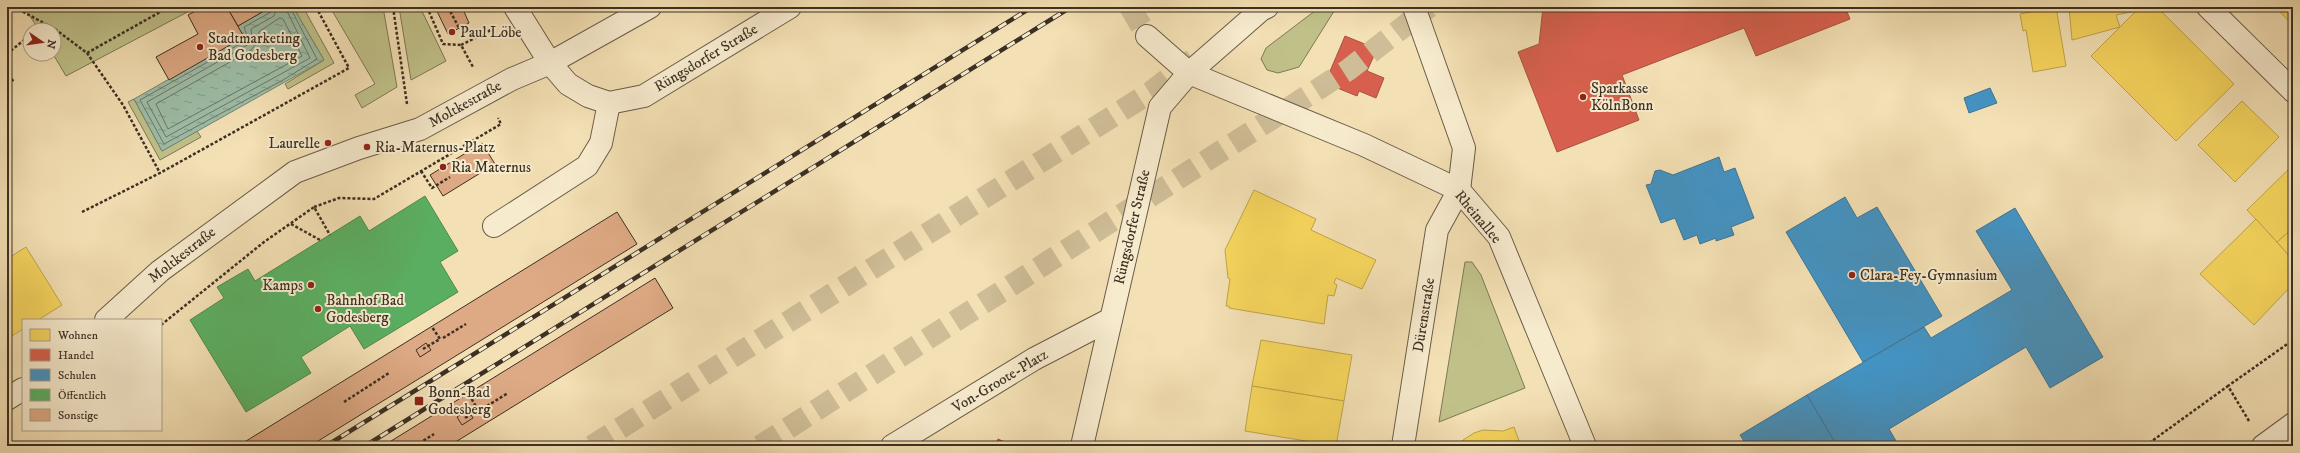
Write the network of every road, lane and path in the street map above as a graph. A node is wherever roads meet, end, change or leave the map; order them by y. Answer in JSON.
{"nodes":[{"id":1,"x":14,"y":7,"type":"edge"},
{"id":2,"x":169,"y":7,"type":"edge"},
{"id":3,"x":316,"y":7,"type":"edge"},
{"id":4,"x":393,"y":7,"type":"edge"},
{"id":5,"x":427,"y":7,"type":"edge"},
{"id":6,"x":448,"y":7,"type":"edge"},
{"id":7,"x":650,"y":7,"type":"edge"},
{"id":8,"x":790,"y":7,"type":"edge"},
{"id":9,"x":1267,"y":7,"type":"edge"},
{"id":10,"x":1414,"y":7,"type":"edge"},
{"id":11,"x":2208,"y":7,"type":"edge"},
{"id":12,"x":516,"y":11,"type":"edge"},
{"id":13,"x":43,"y":22,"type":"edge"},
{"id":14,"x":459,"y":28,"type":"dead end"},
{"id":15,"x":62,"y":33,"type":"edge"},
{"id":16,"x":1146,"y":36,"type":"tunnel mouth"},
{"id":17,"x":22,"y":42,"type":"edge"},
{"id":18,"x":461,"y":45,"type":"junction"},
{"id":19,"x":87,"y":52,"type":"junction"},
{"id":20,"x":7,"y":54,"type":"edge"},
{"id":21,"x":550,"y":63,"type":"junction"},
{"id":22,"x":7,"y":70,"type":"edge"},
{"id":23,"x":1189,"y":73,"type":"junction"},
{"id":24,"x":14,"y":83,"type":"dead end"},
{"id":25,"x":2293,"y":91,"type":"edge"},
{"id":26,"x":486,"y":92,"type":"junction"},
{"id":27,"x":609,"y":103,"type":"junction"},
{"id":28,"x":411,"y":132,"type":"junction"},
{"id":29,"x":421,"y":171,"type":"junction"},
{"id":30,"x":160,"y":173,"type":"junction"},
{"id":31,"x":450,"y":177,"type":"dead end"},
{"id":32,"x":1459,"y":190,"type":"junction"},
{"id":33,"x":314,"y":207,"type":"junction"},
{"id":34,"x":82,"y":212,"type":"dead end"},
{"id":35,"x":291,"y":224,"type":"junction"},
{"id":36,"x":494,"y":226,"type":"dead end"},
{"id":37,"x":330,"y":235,"type":"dead end"},
{"id":38,"x":320,"y":240,"type":"dead end"},
{"id":39,"x":107,"y":319,"type":"edge"},
{"id":40,"x":1111,"y":319,"type":"junction"},
{"id":41,"x":162,"y":324,"type":"edge"},
{"id":42,"x":466,"y":324,"type":"dead end"},
{"id":43,"x":432,"y":327,"type":"dead end"},
{"id":44,"x":443,"y":338,"type":"dead end"},
{"id":45,"x":2293,"y":340,"type":"edge"},
{"id":46,"x":423,"y":349,"type":"dead end"},
{"id":47,"x":389,"y":373,"type":"dead end"},
{"id":48,"x":2228,"y":386,"type":"junction"},
{"id":49,"x":22,"y":390,"type":"edge"},
{"id":50,"x":466,"y":392,"type":"dead end"},
{"id":51,"x":508,"y":393,"type":"dead end"},
{"id":52,"x":7,"y":398,"type":"edge"},
{"id":53,"x":344,"y":402,"type":"dead end"},
{"id":54,"x":487,"y":406,"type":"dead end"},
{"id":55,"x":465,"y":418,"type":"dead end"},
{"id":56,"x":2293,"y":424,"type":"edge"},
{"id":57,"x":434,"y":434,"type":"dead end"},
{"id":58,"x":2264,"y":445,"type":"edge"},
{"id":59,"x":415,"y":446,"type":"edge"},
{"id":60,"x":892,"y":446,"type":"edge"},
{"id":61,"x":1082,"y":446,"type":"edge"},
{"id":62,"x":1403,"y":446,"type":"edge"},
{"id":63,"x":1585,"y":446,"type":"edge"},
{"id":64,"x":2145,"y":446,"type":"edge"}],
"edges":[{"from":1,"to":13,"type":"path"},
{"from":2,"to":19,"type":"path"},
{"from":3,"to":30,"type":"path"},
{"from":4,"to":28,"type":"path"},
{"from":5,"to":18,"type":"path"},
{"from":6,"to":14,"type":"path"},
{"from":7,"to":21,"type":"street","name":"Moltkestraße"},
{"from":8,"to":27,"type":"street","name":"Rüngsdorfer Straße"},
{"from":9,"to":23,"type":"street","name":"Rüngsdorfer Straße"},
{"from":10,"to":32,"type":"street"},
{"from":11,"to":25,"type":"street"},
{"from":12,"to":18,"type":"path"},
{"from":12,"to":21,"type":"street"},
{"from":15,"to":19,"type":"path"},
{"from":16,"to":23,"type":"street"},
{"from":17,"to":20,"type":"path"},
{"from":18,"to":26,"type":"path"},
{"from":19,"to":30,"type":"path"},
{"from":21,"to":26,"type":"street","name":"Moltkestraße"},
{"from":21,"to":27,"type":"street"},
{"from":22,"to":24,"type":"path"},
{"from":23,"to":32,"type":"street","name":"Rheinallee"},
{"from":23,"to":40,"type":"street","name":"Rüngsdorfer Straße"},
{"from":26,"to":28,"type":"street","name":"Moltkestraße"},
{"from":26,"to":29,"type":"path"},
{"from":27,"to":36,"type":"street"},
{"from":28,"to":39,"type":"street","name":"Moltkestraße"},
{"from":29,"to":31,"type":"path"},
{"from":29,"to":33,"type":"path"},
{"from":30,"to":34,"type":"path"},
{"from":32,"to":62,"type":"street","name":"Dürenstraße"},
{"from":32,"to":63,"type":"street","name":"Rheinallee"},
{"from":33,"to":35,"type":"path"},
{"from":33,"to":37,"type":"path"},
{"from":35,"to":38,"type":"path"},
{"from":35,"to":41,"type":"path"},
{"from":40,"to":60,"type":"street","name":"Von-Groote-Platz"},
{"from":40,"to":61,"type":"street","name":"Rüngsdorfer Straße"},
{"from":42,"to":44,"type":"path"},
{"from":43,"to":46,"type":"path"},
{"from":45,"to":48,"type":"path"},
{"from":47,"to":53,"type":"path"},
{"from":48,"to":58,"type":"path"},
{"from":48,"to":64,"type":"path"},
{"from":49,"to":52,"type":"street"},
{"from":50,"to":55,"type":"path"},
{"from":51,"to":54,"type":"path"},
{"from":56,"to":58,"type":"street"},
{"from":57,"to":59,"type":"path"}]}
